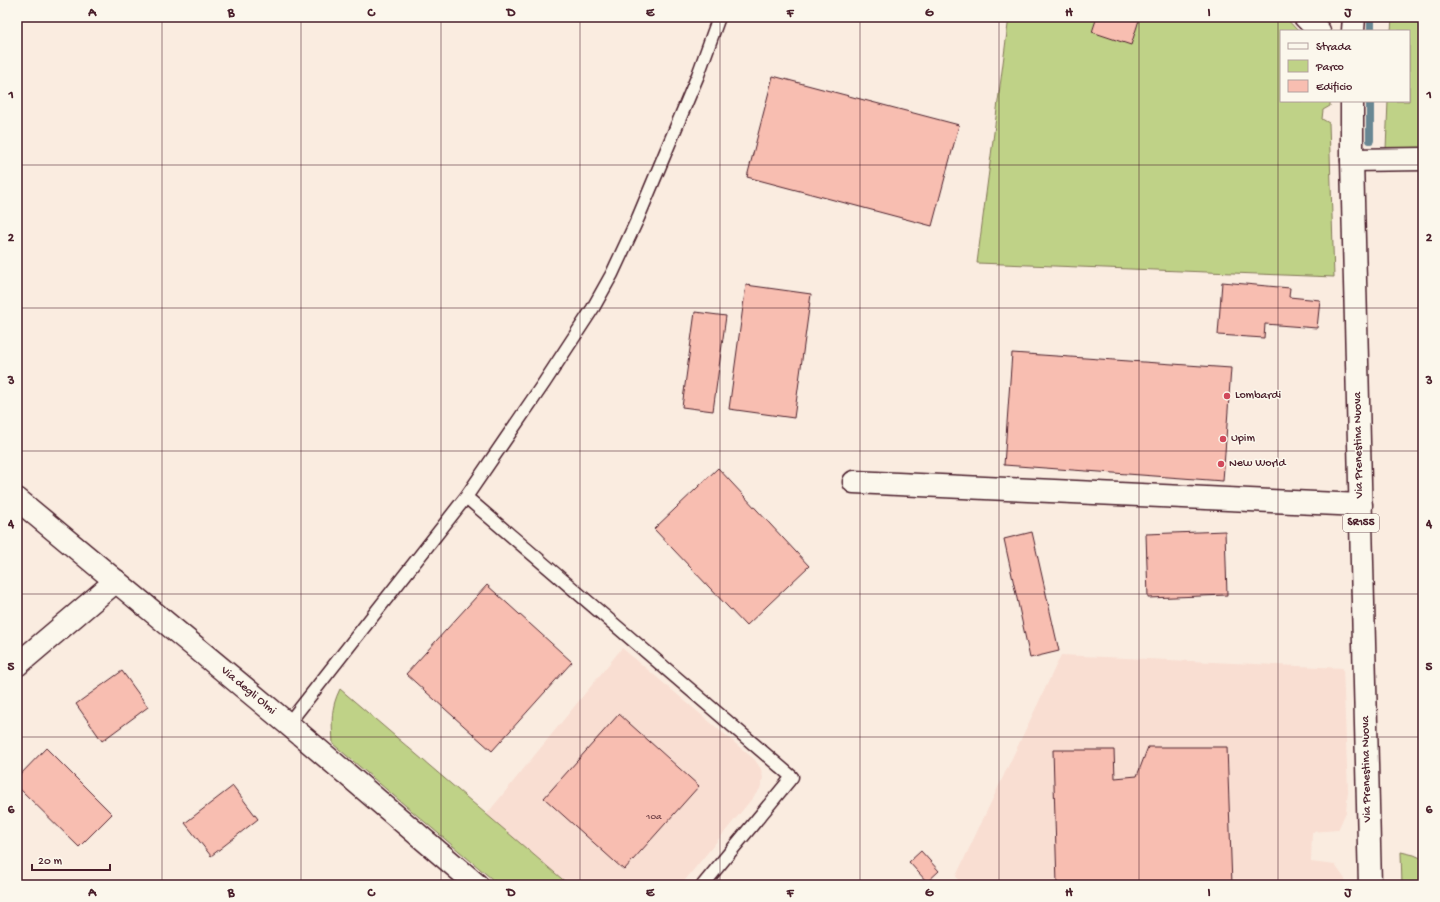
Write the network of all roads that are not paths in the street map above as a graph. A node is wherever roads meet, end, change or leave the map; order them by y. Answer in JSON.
{"nodes":[{"id":1,"x":719,"y":17,"type":"edge"},
{"id":2,"x":1305,"y":17,"type":"edge"},
{"id":3,"x":1354,"y":17,"type":"edge"},
{"id":4,"x":1318,"y":30,"type":"edge"},
{"id":5,"x":1353,"y":30,"type":"edge"},
{"id":6,"x":1352,"y":102,"type":"edge"},
{"id":7,"x":1423,"y":159,"type":"edge"},
{"id":8,"x":1352,"y":160,"type":"junction"},
{"id":9,"x":854,"y":482,"type":"dead end"},
{"id":10,"x":466,"y":497,"type":"junction"},
{"id":11,"x":17,"y":500,"type":"edge"},
{"id":12,"x":1361,"y":504,"type":"junction"},
{"id":13,"x":116,"y":581,"type":"junction"},
{"id":14,"x":17,"y":665,"type":"edge"},
{"id":15,"x":288,"y":724,"type":"junction"},
{"id":16,"x":477,"y":885,"type":"edge"},
{"id":17,"x":703,"y":885,"type":"edge"},
{"id":18,"x":1370,"y":885,"type":"edge"}],
"edges":[{"from":1,"to":10,"type":"lane"},
{"from":2,"to":4,"type":"street"},
{"from":3,"to":5,"type":"street"},
{"from":6,"to":8,"type":"street","name":"Via Prenestina Nuova","number":"SR155"},
{"from":7,"to":8,"type":"street"},
{"from":8,"to":12,"type":"street","name":"Via Prenestina Nuova","number":"SR155"},
{"from":9,"to":12,"type":"street"},
{"from":10,"to":15,"type":"lane"},
{"from":10,"to":17,"type":"lane"},
{"from":11,"to":13,"type":"street","name":"Via degli Olmi"},
{"from":12,"to":18,"type":"street","name":"Via Prenestina Nuova","number":"SR155"},
{"from":13,"to":14,"type":"street"},
{"from":13,"to":15,"type":"street","name":"Via degli Olmi"},
{"from":15,"to":16,"type":"street","name":"Via degli Olmi"}]}
